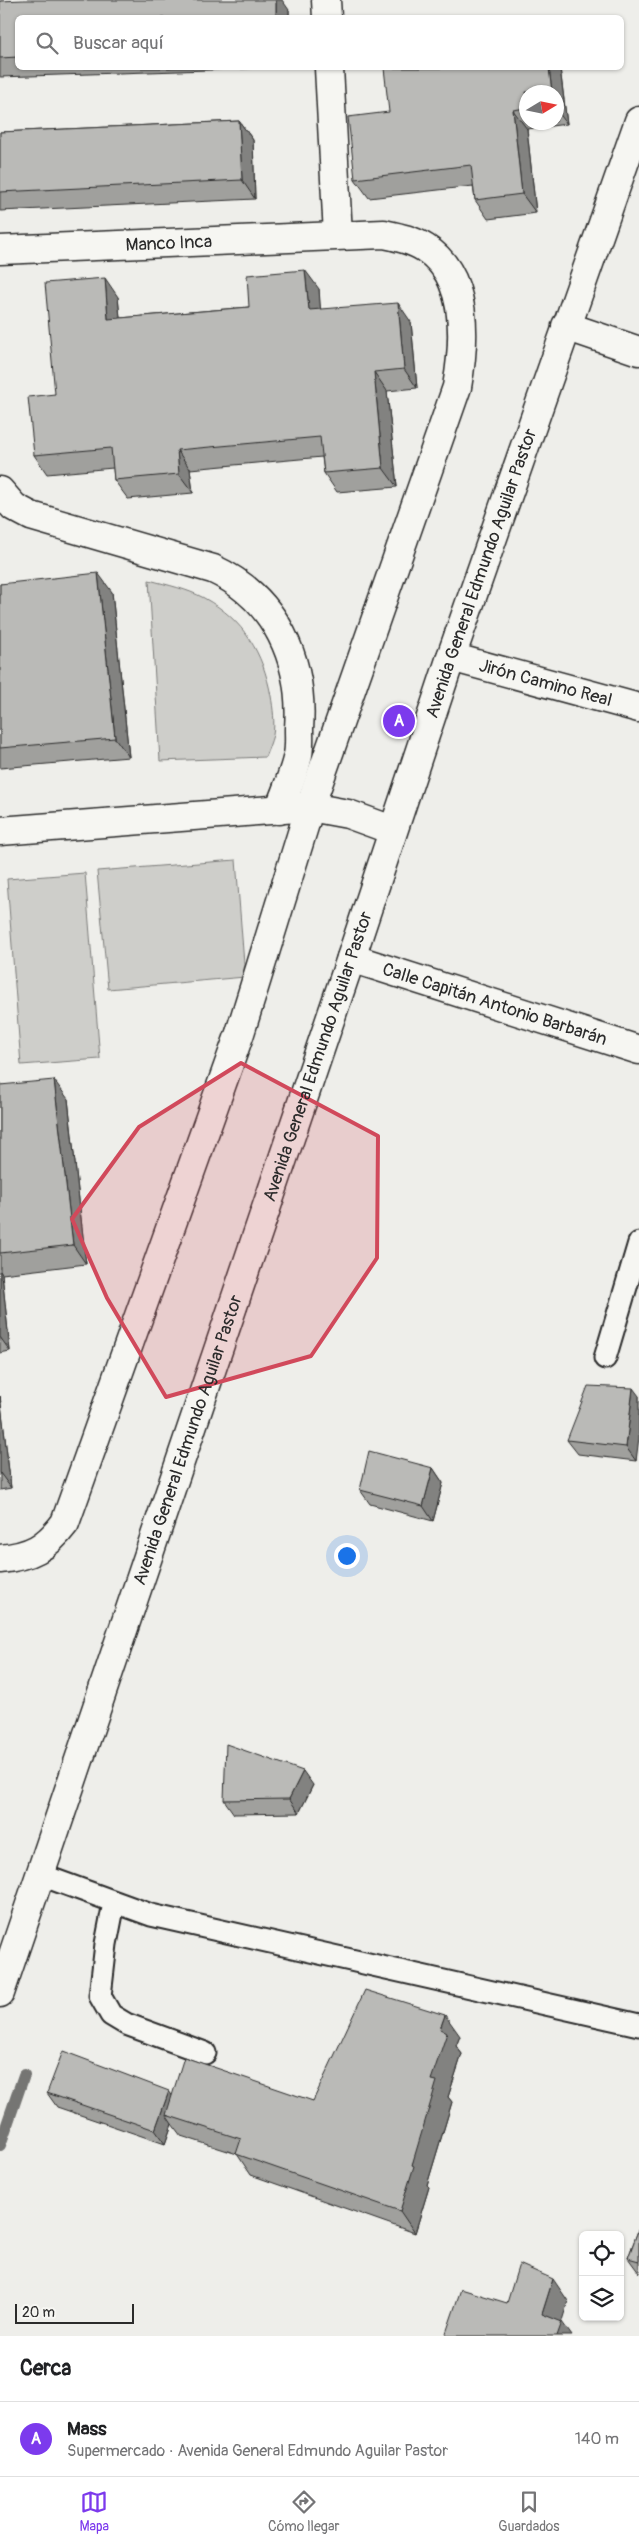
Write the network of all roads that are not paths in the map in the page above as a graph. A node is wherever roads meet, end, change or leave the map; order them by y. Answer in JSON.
{"nodes":[{"id":1,"x":326,"y":0,"type":"edge"},
{"id":2,"x":326,"y":15,"type":"edge"},
{"id":3,"x":329,"y":70,"type":"edge"},
{"id":4,"x":639,"y":121,"type":"edge"},
{"id":5,"x":338,"y":235,"type":"junction"},
{"id":6,"x":0,"y":250,"type":"edge"},
{"id":7,"x":566,"y":326,"type":"junction"},
{"id":8,"x":639,"y":351,"type":"edge"},
{"id":9,"x":0,"y":491,"type":"edge"},
{"id":10,"x":451,"y":657,"type":"junction"},
{"id":11,"x":639,"y":708,"type":"edge"},
{"id":12,"x":310,"y":807,"type":"junction"},
{"id":13,"x":279,"y":810,"type":"junction"},
{"id":14,"x":0,"y":830,"type":"edge"},
{"id":15,"x":392,"y":830,"type":"junction"},
{"id":16,"x":351,"y":958,"type":"junction"},
{"id":17,"x":639,"y":1050,"type":"edge"},
{"id":18,"x":639,"y":1243,"type":"edge"},
{"id":19,"x":604,"y":1358,"type":"dead end"},
{"id":20,"x":0,"y":1560,"type":"edge"},
{"id":21,"x":41,"y":1875,"type":"junction"},
{"id":22,"x":114,"y":1903,"type":"junction"},
{"id":23,"x":0,"y":1993,"type":"edge"},
{"id":24,"x":639,"y":2025,"type":"edge"},
{"id":25,"x":205,"y":2053,"type":"dead end"}],
"edges":[{"from":1,"to":2,"type":"street"},
{"from":3,"to":5,"type":"street"},
{"from":4,"to":7,"type":"street","name":"Avenida General Edmundo Aguilar Pastor"},
{"from":5,"to":6,"type":"street","name":"Manco Inca"},
{"from":5,"to":12,"type":"street","name":"Manco Inca"},
{"from":7,"to":8,"type":"street"},
{"from":7,"to":10,"type":"street","name":"Avenida General Edmundo Aguilar Pastor"},
{"from":9,"to":13,"type":"street"},
{"from":10,"to":11,"type":"street","name":"Jirón Camino Real"},
{"from":10,"to":15,"type":"street","name":"Avenida General Edmundo Aguilar Pastor"},
{"from":12,"to":13,"type":"street"},
{"from":12,"to":15,"type":"street"},
{"from":12,"to":20,"type":"street","name":"Manco Inca"},
{"from":13,"to":14,"type":"street"},
{"from":15,"to":16,"type":"street","name":"Avenida General Edmundo Aguilar Pastor"},
{"from":16,"to":17,"type":"street","name":"Calle Capitán Antonio Barbarán"},
{"from":16,"to":21,"type":"street","name":"Avenida General Edmundo Aguilar Pastor"},
{"from":18,"to":19,"type":"lane"},
{"from":21,"to":22,"type":"lane"},
{"from":21,"to":23,"type":"street","name":"Avenida General Edmundo Aguilar Pastor"},
{"from":22,"to":24,"type":"lane"},
{"from":22,"to":25,"type":"lane"}]}
